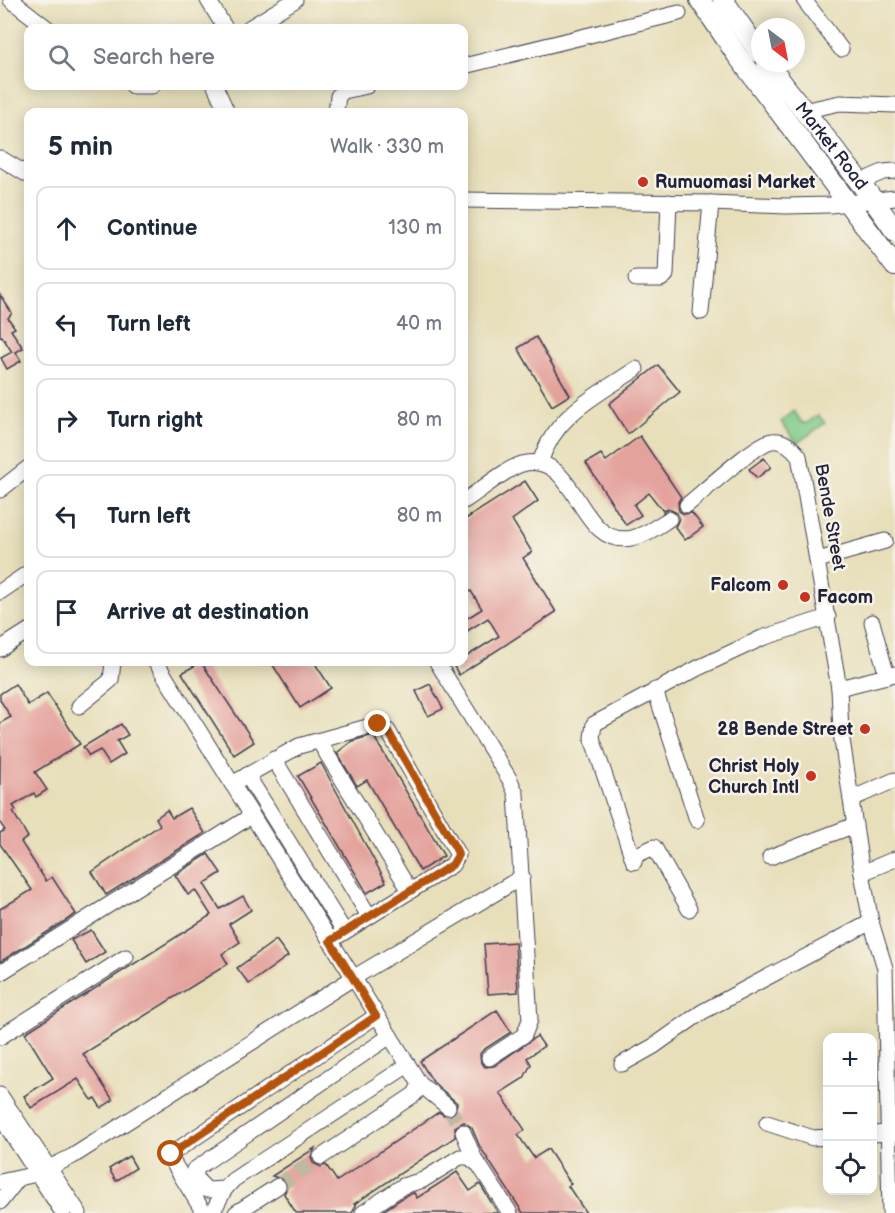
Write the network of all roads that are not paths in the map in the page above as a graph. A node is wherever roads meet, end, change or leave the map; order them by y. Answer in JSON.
{"nodes":[{"id":1,"x":11,"y":0,"type":"edge"},
{"id":2,"x":208,"y":0,"type":"edge"},
{"id":3,"x":295,"y":0,"type":"edge"},
{"id":4,"x":700,"y":0,"type":"edge"},
{"id":5,"x":723,"y":0,"type":"edge"},
{"id":6,"x":804,"y":0,"type":"edge"},
{"id":7,"x":679,"y":13,"type":"dead end"},
{"id":8,"x":42,"y":24,"type":"edge"},
{"id":9,"x":223,"y":24,"type":"edge"},
{"id":10,"x":256,"y":24,"type":"edge"},
{"id":11,"x":751,"y":40,"type":"edge"},
{"id":12,"x":841,"y":49,"type":"dead end"},
{"id":13,"x":468,"y":65,"type":"edge"},
{"id":14,"x":774,"y":72,"type":"edge"},
{"id":15,"x":217,"y":90,"type":"edge"},
{"id":16,"x":349,"y":90,"type":"edge"},
{"id":17,"x":895,"y":105,"type":"edge"},
{"id":18,"x":225,"y":108,"type":"edge"},
{"id":19,"x":336,"y":108,"type":"edge"},
{"id":20,"x":803,"y":111,"type":"junction"},
{"id":21,"x":0,"y":158,"type":"edge"},
{"id":22,"x":895,"y":171,"type":"edge"},
{"id":23,"x":24,"y":173,"type":"edge"},
{"id":24,"x":860,"y":182,"type":"junction"},
{"id":25,"x":895,"y":198,"type":"edge"},
{"id":26,"x":468,"y":200,"type":"edge"},
{"id":27,"x":874,"y":200,"type":"junction"},
{"id":28,"x":669,"y":202,"type":"junction"},
{"id":29,"x":711,"y":203,"type":"junction"},
{"id":30,"x":850,"y":204,"type":"junction"},
{"id":31,"x":895,"y":231,"type":"edge"},
{"id":32,"x":895,"y":266,"type":"edge"},
{"id":33,"x":636,"y":279,"type":"dead end"},
{"id":34,"x":701,"y":312,"type":"dead end"},
{"id":35,"x":636,"y":369,"type":"dead end"},
{"id":36,"x":540,"y":463,"type":"junction"},
{"id":37,"x":24,"y":471,"type":"edge"},
{"id":38,"x":0,"y":490,"type":"edge"},
{"id":39,"x":468,"y":498,"type":"edge"},
{"id":40,"x":687,"y":505,"type":"dead end"},
{"id":41,"x":669,"y":519,"type":"dead end"},
{"id":42,"x":885,"y":542,"type":"dead end"},
{"id":43,"x":818,"y":560,"type":"junction"},
{"id":44,"x":24,"y":576,"type":"edge"},
{"id":45,"x":0,"y":592,"type":"edge"},
{"id":46,"x":828,"y":617,"type":"junction"},
{"id":47,"x":872,"y":622,"type":"dead end"},
{"id":48,"x":24,"y":634,"type":"edge"},
{"id":49,"x":0,"y":649,"type":"edge"},
{"id":50,"x":113,"y":666,"type":"edge"},
{"id":51,"x":158,"y":666,"type":"edge"},
{"id":52,"x":439,"y":666,"type":"edge"},
{"id":53,"x":891,"y":675,"type":"edge"},
{"id":54,"x":839,"y":688,"type":"junction"},
{"id":55,"x":655,"y":690,"type":"junction"},
{"id":56,"x":79,"y":706,"type":"dead end"},
{"id":57,"x":319,"y":741,"type":"junction"},
{"id":58,"x":274,"y":759,"type":"junction"},
{"id":59,"x":247,"y":775,"type":"junction"},
{"id":60,"x":895,"y":780,"type":"edge"},
{"id":61,"x":232,"y":784,"type":"junction"},
{"id":62,"x":851,"y":799,"type":"junction"},
{"id":63,"x":251,"y":816,"type":"junction"},
{"id":64,"x":697,"y":820,"type":"dead end"},
{"id":65,"x":855,"y":825,"type":"junction"},
{"id":66,"x":770,"y":857,"type":"dead end"},
{"id":67,"x":895,"y":859,"type":"edge"},
{"id":68,"x":862,"y":873,"type":"junction"},
{"id":69,"x":522,"y":877,"type":"junction"},
{"id":70,"x":410,"y":891,"type":"junction"},
{"id":71,"x":689,"y":909,"type":"dead end"},
{"id":72,"x":369,"y":916,"type":"junction"},
{"id":73,"x":871,"y":922,"type":"junction"},
{"id":74,"x":344,"y":931,"type":"junction"},
{"id":75,"x":330,"y":941,"type":"junction"},
{"id":76,"x":126,"y":957,"type":"dead end"},
{"id":77,"x":0,"y":973,"type":"edge"},
{"id":78,"x":353,"y":978,"type":"junction"},
{"id":79,"x":376,"y":1016,"type":"junction"},
{"id":80,"x":390,"y":1036,"type":"junction"},
{"id":81,"x":0,"y":1037,"type":"edge"},
{"id":82,"x":489,"y":1058,"type":"dead end"},
{"id":83,"x":622,"y":1064,"type":"dead end"},
{"id":84,"x":408,"y":1065,"type":"junction"},
{"id":85,"x":420,"y":1084,"type":"junction"},
{"id":86,"x":0,"y":1095,"type":"edge"},
{"id":87,"x":448,"y":1107,"type":"tunnel mouth"},
{"id":88,"x":0,"y":1116,"type":"edge"},
{"id":89,"x":767,"y":1123,"type":"dead end"},
{"id":90,"x":463,"y":1132,"type":"tunnel mouth"},
{"id":91,"x":877,"y":1136,"type":"edge"},
{"id":92,"x":823,"y":1137,"type":"edge"},
{"id":93,"x":891,"y":1142,"type":"edge"},
{"id":94,"x":321,"y":1157,"type":"tunnel mouth"},
{"id":95,"x":475,"y":1160,"type":"junction"},
{"id":96,"x":43,"y":1171,"type":"junction"},
{"id":97,"x":18,"y":1179,"type":"junction"},
{"id":98,"x":0,"y":1182,"type":"edge"},
{"id":99,"x":278,"y":1186,"type":"tunnel mouth"},
{"id":100,"x":225,"y":1189,"type":"junction"},
{"id":101,"x":0,"y":1202,"type":"edge"},
{"id":102,"x":63,"y":1213,"type":"edge"},
{"id":103,"x":80,"y":1213,"type":"edge"},
{"id":104,"x":204,"y":1213,"type":"edge"},
{"id":105,"x":212,"y":1213,"type":"edge"},
{"id":106,"x":236,"y":1213,"type":"edge"},
{"id":107,"x":363,"y":1213,"type":"edge"},
{"id":108,"x":510,"y":1213,"type":"edge"},
{"id":109,"x":890,"y":1213,"type":"edge"}],
"edges":[{"from":1,"to":8,"type":"street"},
{"from":2,"to":9,"type":"street"},
{"from":3,"to":10,"type":"street"},
{"from":4,"to":30,"type":"main road","name":"Market Road"},
{"from":5,"to":11,"type":"main road"},
{"from":6,"to":12,"type":"street"},
{"from":7,"to":13,"type":"street"},
{"from":14,"to":20,"type":"main road","name":"Market Road"},
{"from":15,"to":18,"type":"street"},
{"from":16,"to":19,"type":"street"},
{"from":17,"to":20,"type":"street"},
{"from":20,"to":24,"type":"main road","name":"Market Road"},
{"from":21,"to":23,"type":"street"},
{"from":22,"to":24,"type":"street"},
{"from":24,"to":27,"type":"main road","name":"Market Road"},
{"from":25,"to":27,"type":"street"},
{"from":26,"to":28,"type":"street"},
{"from":27,"to":30,"type":"street"},
{"from":27,"to":31,"type":"main road","name":"Market Road"},
{"from":28,"to":29,"type":"street"},
{"from":28,"to":33,"type":"street"},
{"from":29,"to":30,"type":"street"},
{"from":29,"to":34,"type":"street"},
{"from":30,"to":32,"type":"main road","name":"Market Road"},
{"from":35,"to":36,"type":"street"},
{"from":36,"to":39,"type":"street"},
{"from":36,"to":41,"type":"street"},
{"from":37,"to":38,"type":"street"},
{"from":40,"to":43,"type":"street","name":"Bende Street"},
{"from":42,"to":43,"type":"street"},
{"from":43,"to":46,"type":"street","name":"Bende Street"},
{"from":44,"to":45,"type":"street"},
{"from":46,"to":54,"type":"street","name":"Bende Street"},
{"from":46,"to":55,"type":"street"},
{"from":47,"to":53,"type":"street"},
{"from":48,"to":49,"type":"street"},
{"from":50,"to":56,"type":"street"},
{"from":51,"to":61,"type":"street"},
{"from":52,"to":69,"type":"street"},
{"from":53,"to":54,"type":"street"},
{"from":54,"to":62,"type":"street","name":"Bende Street"},
{"from":55,"to":64,"type":"street"},
{"from":55,"to":71,"type":"street"},
{"from":57,"to":58,"type":"street"},
{"from":57,"to":70,"type":"street"},
{"from":57,"to":70,"type":"street"},
{"from":58,"to":59,"type":"street"},
{"from":58,"to":72,"type":"street"},
{"from":59,"to":61,"type":"street"},
{"from":59,"to":74,"type":"street"},
{"from":60,"to":62,"type":"street"},
{"from":61,"to":63,"type":"street"},
{"from":62,"to":65,"type":"street","name":"Bende Street"},
{"from":63,"to":75,"type":"street"},
{"from":63,"to":77,"type":"street"},
{"from":65,"to":66,"type":"street"},
{"from":65,"to":68,"type":"street","name":"Bende Street"},
{"from":67,"to":68,"type":"street"},
{"from":68,"to":73,"type":"street","name":"Bende Street"},
{"from":69,"to":78,"type":"street"},
{"from":69,"to":82,"type":"street"},
{"from":70,"to":72,"type":"street"},
{"from":72,"to":74,"type":"street"},
{"from":73,"to":83,"type":"street"},
{"from":73,"to":93,"type":"street","name":"Bende Street"},
{"from":74,"to":75,"type":"street"},
{"from":75,"to":78,"type":"street"},
{"from":76,"to":81,"type":"street"},
{"from":78,"to":79,"type":"street"},
{"from":78,"to":96,"type":"street"},
{"from":79,"to":80,"type":"street"},
{"from":79,"to":104,"type":"street"},
{"from":80,"to":84,"type":"street"},
{"from":80,"to":100,"type":"street"},
{"from":84,"to":85,"type":"street"},
{"from":84,"to":100,"type":"street"},
{"from":85,"to":87,"type":"street"},
{"from":85,"to":94,"type":"street"},
{"from":86,"to":96,"type":"street"},
{"from":88,"to":96,"type":"street"},
{"from":89,"to":92,"type":"street"},
{"from":90,"to":95,"type":"street"},
{"from":91,"to":93,"type":"street"},
{"from":93,"to":109,"type":"street","name":"Bende Street"},
{"from":95,"to":107,"type":"street"},
{"from":95,"to":108,"type":"street"},
{"from":96,"to":97,"type":"street"},
{"from":96,"to":102,"type":"street"},
{"from":96,"to":103,"type":"street"},
{"from":97,"to":98,"type":"street"},
{"from":97,"to":101,"type":"street"},
{"from":99,"to":106,"type":"street"},
{"from":100,"to":105,"type":"street"}]}
